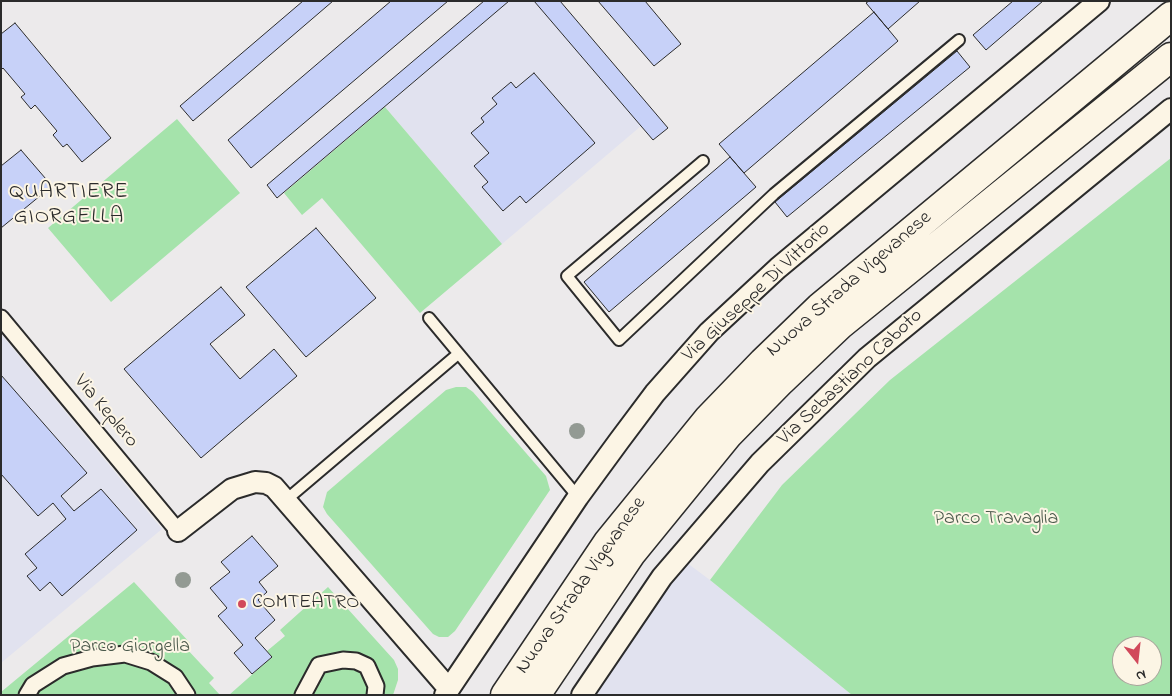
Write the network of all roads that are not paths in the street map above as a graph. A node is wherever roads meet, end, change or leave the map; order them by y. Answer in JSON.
{"nodes":[{"id":1,"x":1099,"y":1,"type":"edge"},
{"id":2,"x":1160,"y":1,"type":"edge"},
{"id":3,"x":1171,"y":16,"type":"edge"},
{"id":4,"x":959,"y":40,"type":"dead end"},
{"id":5,"x":1171,"y":57,"type":"edge"},
{"id":6,"x":1171,"y":73,"type":"edge"},
{"id":7,"x":1171,"y":109,"type":"edge"},
{"id":8,"x":703,"y":161,"type":"dead end"},
{"id":9,"x":909,"y":233,"type":"junction"},
{"id":10,"x":926,"y":256,"type":"junction"},
{"id":11,"x":1,"y":318,"type":"edge"},
{"id":12,"x":429,"y":318,"type":"dead end"},
{"id":13,"x":458,"y":354,"type":"junction"},
{"id":14,"x":578,"y":497,"type":"junction"},
{"id":15,"x":286,"y":500,"type":"junction"},
{"id":16,"x":178,"y":531,"type":"joint"},
{"id":17,"x":447,"y":692,"type":"edge"},
{"id":18,"x":27,"y":695,"type":"edge"},
{"id":19,"x":187,"y":695,"type":"edge"},
{"id":20,"x":303,"y":695,"type":"edge"},
{"id":21,"x":375,"y":695,"type":"edge"},
{"id":22,"x":505,"y":695,"type":"edge"},
{"id":23,"x":536,"y":695,"type":"edge"},
{"id":24,"x":582,"y":695,"type":"edge"}],
"edges":[{"from":1,"to":14,"type":"street","name":"Via Giuseppe Di Vittorio"},
{"from":2,"to":9,"type":"main road"},
{"from":3,"to":9,"type":"main road","name":"Nuova Strada Vigevanese"},
{"from":4,"to":8,"type":"lane"},
{"from":5,"to":10,"type":"main road","name":"Nuova Strada Vigevanese"},
{"from":6,"to":10,"type":"main road"},
{"from":7,"to":24,"type":"street","name":"Via Sebastiano Caboto"},
{"from":9,"to":22,"type":"main road","name":"Nuova Strada Vigevanese"},
{"from":10,"to":23,"type":"main road","name":"Nuova Strada Vigevanese"},
{"from":11,"to":16,"type":"street","name":"Via Keplero"},
{"from":12,"to":13,"type":"lane"},
{"from":13,"to":14,"type":"lane"},
{"from":13,"to":15,"type":"lane"},
{"from":14,"to":17,"type":"street","name":"Via Giuseppe Di Vittorio"},
{"from":15,"to":16,"type":"street"},
{"from":15,"to":17,"type":"street"},
{"from":18,"to":19,"type":"street"},
{"from":20,"to":21,"type":"street"}]}
